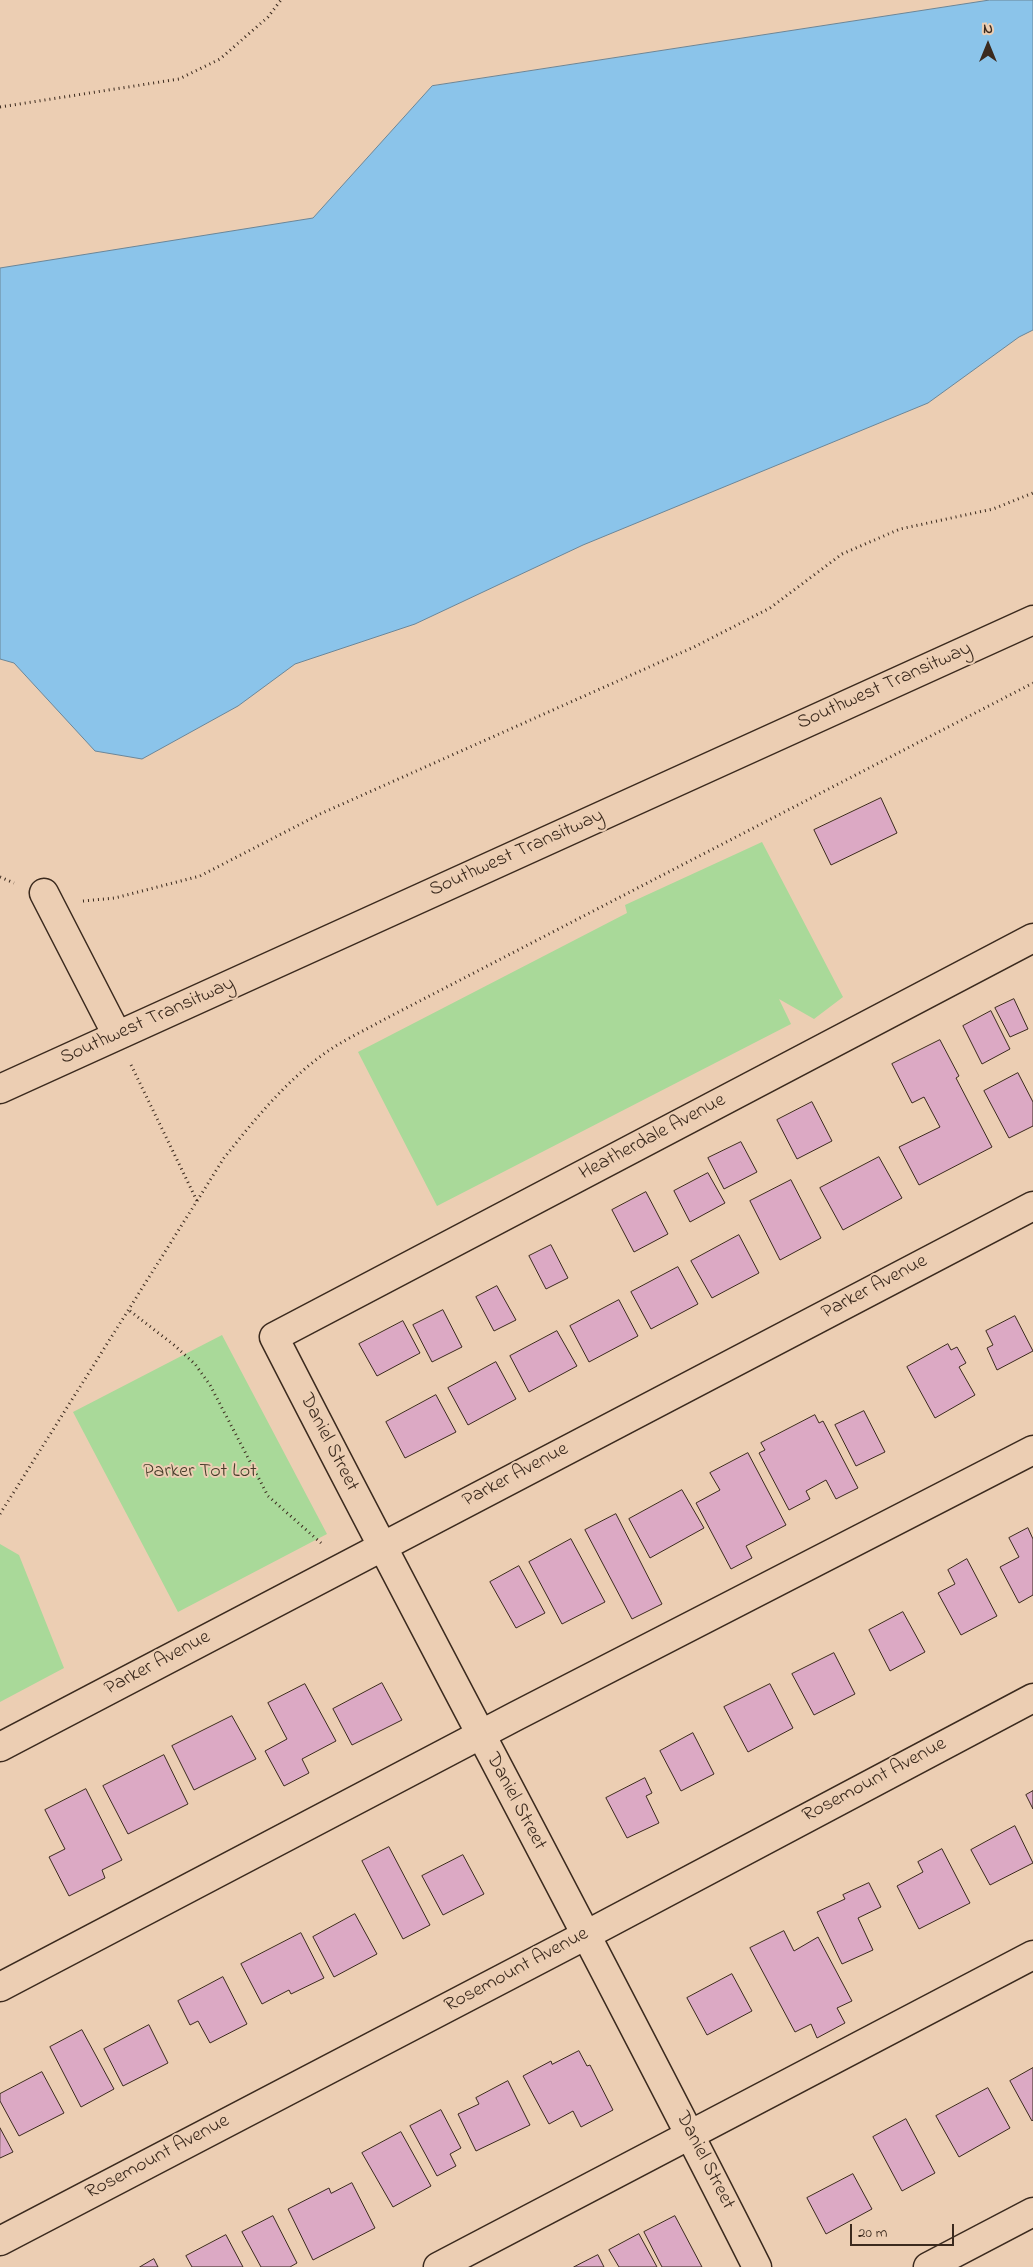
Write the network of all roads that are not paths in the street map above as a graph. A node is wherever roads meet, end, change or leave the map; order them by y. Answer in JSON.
{"nodes":[{"id":1,"x":1033,"y":620,"type":"edge"},
{"id":2,"x":44,"y":893,"type":"road end"},
{"id":3,"x":1033,"y":938,"type":"edge"},
{"id":4,"x":117,"y":1036,"type":"junction"},
{"id":5,"x":0,"y":1089,"type":"edge"},
{"id":6,"x":1033,"y":1206,"type":"edge"},
{"id":7,"x":274,"y":1338,"type":"joint"},
{"id":8,"x":1033,"y":1450,"type":"edge"},
{"id":9,"x":381,"y":1547,"type":"junction"},
{"id":10,"x":1033,"y":1698,"type":"edge"},
{"id":11,"x":479,"y":1735,"type":"junction"},
{"id":12,"x":0,"y":1747,"type":"edge"},
{"id":13,"x":586,"y":1935,"type":"junction"},
{"id":14,"x":1033,"y":1955,"type":"edge"},
{"id":15,"x":0,"y":1986,"type":"edge"},
{"id":16,"x":690,"y":2133,"type":"junction"},
{"id":17,"x":1033,"y":2212,"type":"edge"},
{"id":18,"x":0,"y":2241,"type":"edge"},
{"id":19,"x":438,"y":2267,"type":"edge"},
{"id":20,"x":757,"y":2267,"type":"edge"},
{"id":21,"x":928,"y":2267,"type":"edge"}],
"edges":[{"from":1,"to":4,"type":"street","name":"Southwest Transitway"},
{"from":2,"to":4,"type":"street"},
{"from":3,"to":7,"type":"street","name":"Heatherdale Avenue"},
{"from":4,"to":5,"type":"street","name":"Southwest Transitway"},
{"from":6,"to":9,"type":"street","name":"Parker Avenue"},
{"from":7,"to":9,"type":"street","name":"Daniel Street"},
{"from":8,"to":11,"type":"street"},
{"from":9,"to":11,"type":"street","name":"Daniel Street"},
{"from":9,"to":12,"type":"street","name":"Parker Avenue"},
{"from":10,"to":13,"type":"street","name":"Rosemount Avenue"},
{"from":11,"to":13,"type":"street","name":"Daniel Street"},
{"from":11,"to":15,"type":"street"},
{"from":13,"to":16,"type":"street","name":"Daniel Street"},
{"from":13,"to":18,"type":"street","name":"Rosemount Avenue"},
{"from":14,"to":16,"type":"street"},
{"from":16,"to":19,"type":"street"},
{"from":16,"to":20,"type":"street","name":"Daniel Street"},
{"from":17,"to":21,"type":"street"}]}
